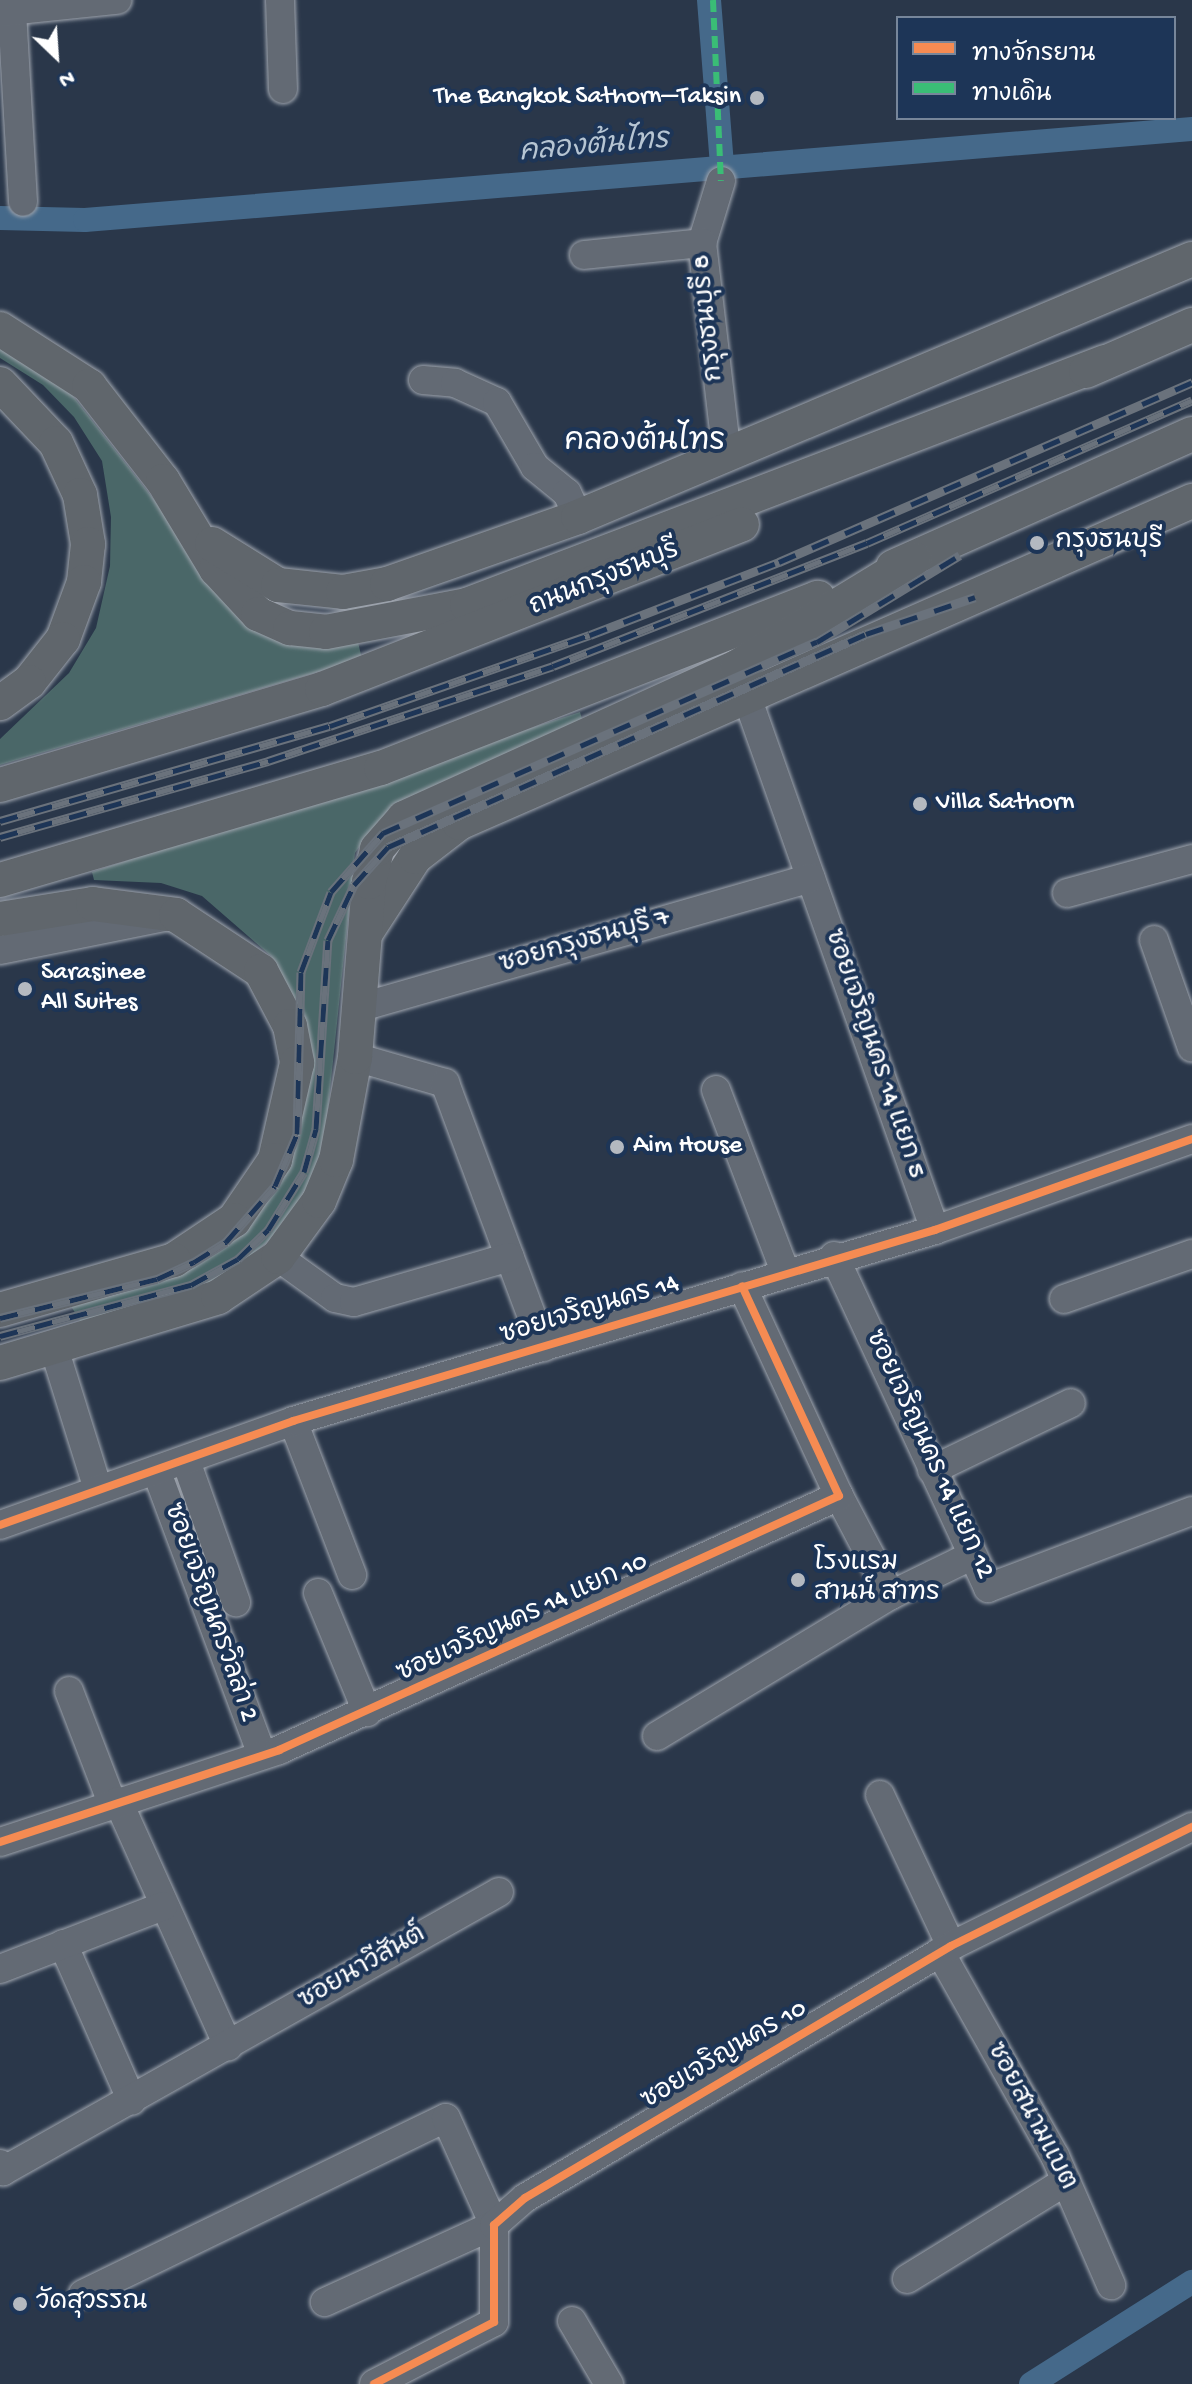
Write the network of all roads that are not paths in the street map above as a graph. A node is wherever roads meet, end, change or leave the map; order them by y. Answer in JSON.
{"nodes":[{"id":1,"x":117,"y":0,"type":"edge"},
{"id":2,"x":280,"y":0,"type":"edge"},
{"id":3,"x":6,"y":12,"type":"edge"},
{"id":4,"x":283,"y":89,"type":"dead end"},
{"id":5,"x":721,"y":181,"type":"dead end"},
{"id":6,"x":23,"y":202,"type":"dead end"},
{"id":7,"x":702,"y":243,"type":"junction"},
{"id":8,"x":584,"y":255,"type":"dead end"},
{"id":9,"x":1192,"y":259,"type":"edge"},
{"id":10,"x":1192,"y":325,"type":"edge"},
{"id":11,"x":0,"y":329,"type":"edge"},
{"id":12,"x":1105,"y":362,"type":"junction"},
{"id":13,"x":423,"y":380,"type":"dead end"},
{"id":14,"x":0,"y":384,"type":"edge"},
{"id":15,"x":1192,"y":434,"type":"edge"},
{"id":16,"x":727,"y":457,"type":"junction"},
{"id":17,"x":1192,"y":459,"type":"edge"},
{"id":18,"x":1097,"y":476,"type":"junction"},
{"id":19,"x":163,"y":481,"type":"junction"},
{"id":20,"x":1192,"y":501,"type":"edge"},
{"id":21,"x":578,"y":517,"type":"junction"},
{"id":22,"x":914,"y":559,"type":"junction"},
{"id":23,"x":748,"y":700,"type":"junction"},
{"id":24,"x":0,"y":703,"type":"edge"},
{"id":25,"x":0,"y":785,"type":"edge"},
{"id":26,"x":1192,"y":859,"type":"edge"},
{"id":27,"x":9,"y":878,"type":"edge"},
{"id":28,"x":811,"y":878,"type":"junction"},
{"id":29,"x":1067,"y":893,"type":"dead end"},
{"id":30,"x":176,"y":915,"type":"junction"},
{"id":31,"x":0,"y":919,"type":"edge"},
{"id":32,"x":363,"y":938,"type":"junction"},
{"id":33,"x":1154,"y":940,"type":"dead end"},
{"id":34,"x":0,"y":950,"type":"edge"},
{"id":35,"x":358,"y":1008,"type":"junction"},
{"id":36,"x":1192,"y":1048,"type":"edge"},
{"id":37,"x":355,"y":1057,"type":"junction"},
{"id":38,"x":716,"y":1090,"type":"dead end"},
{"id":39,"x":1192,"y":1139,"type":"edge"},
{"id":40,"x":935,"y":1230,"type":"junction"},
{"id":41,"x":1192,"y":1254,"type":"edge"},
{"id":42,"x":834,"y":1256,"type":"junction"},
{"id":43,"x":278,"y":1257,"type":"junction"},
{"id":44,"x":510,"y":1257,"type":"junction"},
{"id":45,"x":784,"y":1269,"type":"junction"},
{"id":46,"x":742,"y":1286,"type":"junction"},
{"id":47,"x":1064,"y":1299,"type":"dead end"},
{"id":48,"x":39,"y":1300,"type":"junction"},
{"id":49,"x":0,"y":1310,"type":"edge"},
{"id":50,"x":543,"y":1347,"type":"junction"},
{"id":51,"x":54,"y":1348,"type":"junction"},
{"id":52,"x":0,"y":1363,"type":"edge"},
{"id":53,"x":1071,"y":1403,"type":"dead end"},
{"id":54,"x":293,"y":1421,"type":"junction"},
{"id":55,"x":186,"y":1461,"type":"junction"},
{"id":56,"x":156,"y":1470,"type":"junction"},
{"id":57,"x":932,"y":1470,"type":"junction"},
{"id":58,"x":98,"y":1489,"type":"junction"},
{"id":59,"x":839,"y":1496,"type":"junction"},
{"id":60,"x":1192,"y":1511,"type":"edge"},
{"id":61,"x":0,"y":1525,"type":"edge"},
{"id":62,"x":971,"y":1556,"type":"junction"},
{"id":63,"x":352,"y":1575,"type":"dead end"},
{"id":64,"x":318,"y":1593,"type":"dead end"},
{"id":65,"x":891,"y":1595,"type":"junction"},
{"id":66,"x":236,"y":1602,"type":"dead end"},
{"id":67,"x":69,"y":1691,"type":"dead end"},
{"id":68,"x":367,"y":1712,"type":"junction"},
{"id":69,"x":657,"y":1736,"type":"dead end"},
{"id":70,"x":262,"y":1755,"type":"junction"},
{"id":71,"x":880,"y":1795,"type":"dead end"},
{"id":72,"x":115,"y":1802,"type":"junction"},
{"id":73,"x":1192,"y":1827,"type":"edge"},
{"id":74,"x":0,"y":1842,"type":"edge"},
{"id":75,"x":499,"y":1892,"type":"dead end"},
{"id":76,"x":163,"y":1906,"type":"junction"},
{"id":77,"x":63,"y":1944,"type":"junction"},
{"id":78,"x":945,"y":1949,"type":"junction"},
{"id":79,"x":0,"y":1969,"type":"edge"},
{"id":80,"x":228,"y":2046,"type":"junction"},
{"id":81,"x":132,"y":2101,"type":"junction"},
{"id":82,"x":0,"y":2164,"type":"edge"},
{"id":83,"x":1066,"y":2181,"type":"junction"},
{"id":84,"x":494,"y":2225,"type":"junction"},
{"id":85,"x":907,"y":2279,"type":"dead end"},
{"id":86,"x":1111,"y":2285,"type":"dead end"},
{"id":87,"x":83,"y":2294,"type":"dead end"},
{"id":88,"x":325,"y":2302,"type":"dead end"},
{"id":89,"x":572,"y":2321,"type":"dead end"},
{"id":90,"x":374,"y":2384,"type":"edge"},
{"id":91,"x":609,"y":2384,"type":"edge"}],
"edges":[{"from":1,"to":3,"type":"street"},
{"from":2,"to":4,"type":"street"},
{"from":3,"to":6,"type":"street"},
{"from":5,"to":7,"type":"street","name":"กรุงธนบุรี 8"},
{"from":7,"to":8,"type":"street"},
{"from":7,"to":16,"type":"street","name":"กรุงธนบุรี 8"},
{"from":9,"to":16,"type":"main road"},
{"from":10,"to":12,"type":"main road","name":"ถนนกรุงธนบุรี"},
{"from":11,"to":19,"type":"main road"},
{"from":12,"to":19,"type":"main road"},
{"from":12,"to":25,"type":"main road","name":"ถนนกรุงธนบุรี"},
{"from":13,"to":21,"type":"street"},
{"from":14,"to":24,"type":"main road"},
{"from":15,"to":18,"type":"main road"},
{"from":16,"to":21,"type":"main road"},
{"from":17,"to":18,"type":"main road"},
{"from":18,"to":22,"type":"main road"},
{"from":19,"to":21,"type":"main road"},
{"from":20,"to":23,"type":"main road"},
{"from":22,"to":27,"type":"main road"},
{"from":22,"to":32,"type":"main road"},
{"from":23,"to":28,"type":"street","name":"ซอยเจริญนคร 14 แยก 5"},
{"from":23,"to":32,"type":"main road"},
{"from":26,"to":29,"type":"street"},
{"from":28,"to":35,"type":"street","name":"ซอยกรุงธนบุรี 7"},
{"from":28,"to":40,"type":"street","name":"ซอยเจริญนคร 14 แยก 5"},
{"from":30,"to":31,"type":"main road"},
{"from":30,"to":34,"type":"street"},
{"from":30,"to":48,"type":"main road"},
{"from":32,"to":35,"type":"main road"},
{"from":33,"to":36,"type":"street"},
{"from":35,"to":37,"type":"main road"},
{"from":37,"to":43,"type":"main road"},
{"from":37,"to":44,"type":"street"},
{"from":38,"to":45,"type":"street"},
{"from":39,"to":40,"type":"street","name":"ซอยเจริญนคร 14"},
{"from":40,"to":42,"type":"street","name":"ซอยเจริญนคร 14"},
{"from":41,"to":47,"type":"street"},
{"from":42,"to":45,"type":"street","name":"ซอยเจริญนคร 14"},
{"from":42,"to":57,"type":"street","name":"ซอยเจริญนคร 14 แยก 12"},
{"from":43,"to":44,"type":"street"},
{"from":43,"to":51,"type":"main road"},
{"from":44,"to":50,"type":"street"},
{"from":45,"to":46,"type":"street","name":"ซอยเจริญนคร 14"},
{"from":46,"to":50,"type":"street","name":"ซอยเจริญนคร 14"},
{"from":46,"to":59,"type":"street"},
{"from":48,"to":49,"type":"main road"},
{"from":48,"to":51,"type":"main road"},
{"from":50,"to":54,"type":"street","name":"ซอยเจริญนคร 14"},
{"from":51,"to":52,"type":"main road"},
{"from":51,"to":58,"type":"street"},
{"from":53,"to":57,"type":"street"},
{"from":54,"to":55,"type":"street","name":"ซอยเจริญนคร 14"},
{"from":54,"to":63,"type":"street"},
{"from":55,"to":56,"type":"street","name":"ซอยเจริญนคร 14"},
{"from":55,"to":66,"type":"street"},
{"from":56,"to":58,"type":"street","name":"ซอยเจริญนคร 14"},
{"from":56,"to":70,"type":"street","name":"ซอยเจริญนครวิลล่า 2"},
{"from":57,"to":62,"type":"street","name":"ซอยเจริญนคร 14 แยก 12"},
{"from":58,"to":61,"type":"street","name":"ซอยเจริญนคร 14"},
{"from":59,"to":65,"type":"street"},
{"from":59,"to":68,"type":"street","name":"ซอยเจริญนคร 14 แยก 10"},
{"from":60,"to":62,"type":"street","name":"ซอยเจริญนคร 14 แยก 12"},
{"from":62,"to":65,"type":"street"},
{"from":64,"to":68,"type":"street"},
{"from":65,"to":69,"type":"street"},
{"from":67,"to":72,"type":"street"},
{"from":68,"to":70,"type":"street","name":"ซอยเจริญนคร 14 แยก 10"},
{"from":70,"to":72,"type":"street","name":"ซอยเจริญนคร 14 แยก 10"},
{"from":71,"to":78,"type":"street","name":"ซอยสนามแบต"},
{"from":72,"to":74,"type":"street","name":"ซอยเจริญนคร 14 แยก 10"},
{"from":72,"to":76,"type":"street"},
{"from":73,"to":78,"type":"street","name":"ซอยเจริญนคร 10"},
{"from":75,"to":80,"type":"street","name":"ซอยนาวีสันต์"},
{"from":76,"to":77,"type":"street"},
{"from":76,"to":80,"type":"street"},
{"from":77,"to":79,"type":"street"},
{"from":77,"to":81,"type":"street"},
{"from":78,"to":83,"type":"street","name":"ซอยสนามแบต"},
{"from":78,"to":84,"type":"street","name":"ซอยเจริญนคร 10"},
{"from":80,"to":81,"type":"street","name":"ซอยนาวีสันต์"},
{"from":81,"to":82,"type":"street","name":"ซอยนาวีสันต์"},
{"from":83,"to":85,"type":"street"},
{"from":83,"to":86,"type":"street","name":"ซอยสนามแบต"},
{"from":84,"to":87,"type":"street"},
{"from":84,"to":88,"type":"street","name":"ซอยเจริญนคร 10"},
{"from":84,"to":90,"type":"street"},
{"from":89,"to":91,"type":"street"}]}
